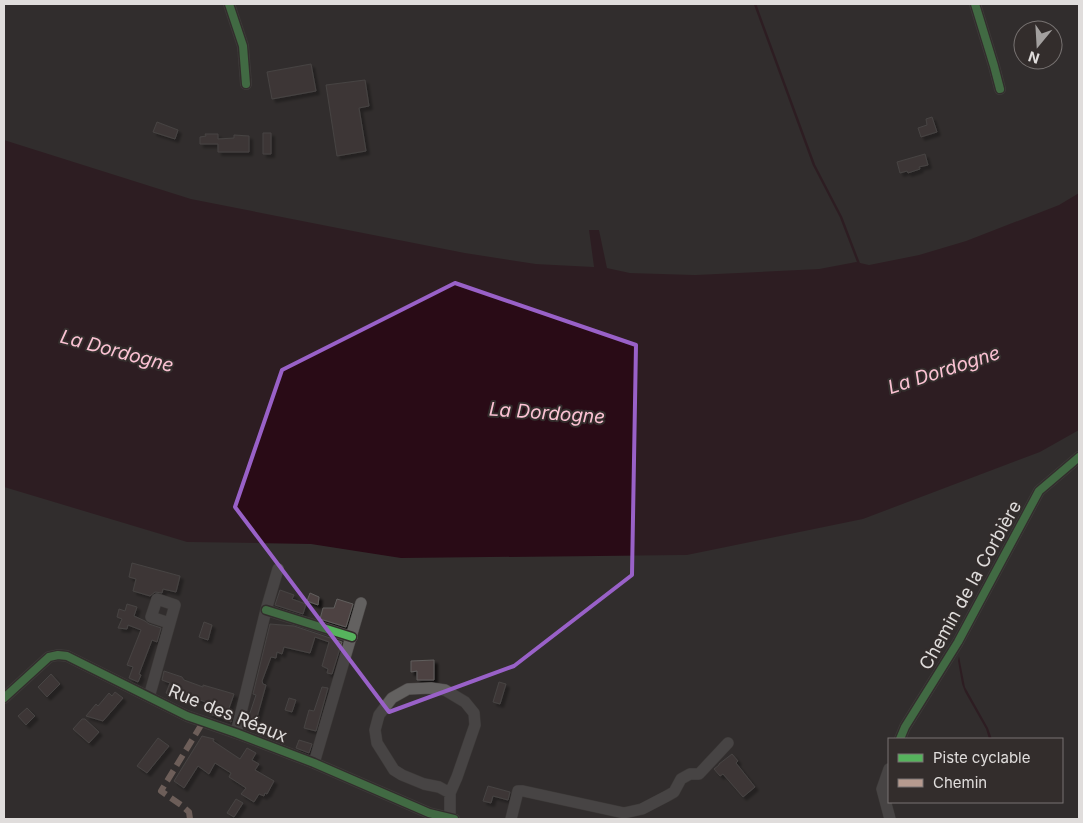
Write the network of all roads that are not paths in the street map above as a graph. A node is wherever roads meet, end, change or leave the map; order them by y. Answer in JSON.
{"nodes":[{"id":1,"x":229,"y":4,"type":"edge"},
{"id":2,"x":974,"y":4,"type":"edge"},
{"id":3,"x":246,"y":84,"type":"dead end"},
{"id":4,"x":1000,"y":89,"type":"dead end"},
{"id":5,"x":1079,"y":456,"type":"edge"},
{"id":6,"x":278,"y":569,"type":"dead end"},
{"id":7,"x":361,"y":603,"type":"dead end"},
{"id":8,"x":266,"y":610,"type":"junction"},
{"id":9,"x":169,"y":623,"type":"dead end"},
{"id":10,"x":352,"y":637,"type":"junction"},
{"id":11,"x":149,"y":697,"type":"junction"},
{"id":12,"x":4,"y":698,"type":"edge"},
{"id":13,"x":236,"y":733,"type":"junction"},
{"id":14,"x":900,"y":738,"type":"edge"},
{"id":15,"x":728,"y":743,"type":"dead end"},
{"id":16,"x":314,"y":763,"type":"junction"},
{"id":17,"x":888,"y":772,"type":"edge"},
{"id":18,"x":450,"y":793,"type":"junction"},
{"id":19,"x":452,"y":819,"type":"edge"},
{"id":20,"x":511,"y":819,"type":"edge"},
{"id":21,"x":890,"y":819,"type":"edge"}],
"edges":[{"from":1,"to":3,"type":"street"},
{"from":2,"to":4,"type":"street"},
{"from":5,"to":14,"type":"street","name":"Chemin de la Corbière"},
{"from":6,"to":8,"type":"street"},
{"from":7,"to":10,"type":"street"},
{"from":8,"to":10,"type":"street"},
{"from":8,"to":13,"type":"street"},
{"from":9,"to":11,"type":"street"},
{"from":10,"to":16,"type":"street"},
{"from":11,"to":12,"type":"street","name":"Rue des Réaux"},
{"from":11,"to":13,"type":"street","name":"Rue des Réaux"},
{"from":13,"to":16,"type":"street","name":"Rue des Réaux"},
{"from":15,"to":20,"type":"street"},
{"from":16,"to":19,"type":"street","name":"Rue des Réaux"},
{"from":17,"to":21,"type":"street"},
{"from":18,"to":18,"type":"street"},
{"from":18,"to":19,"type":"street"}]}
